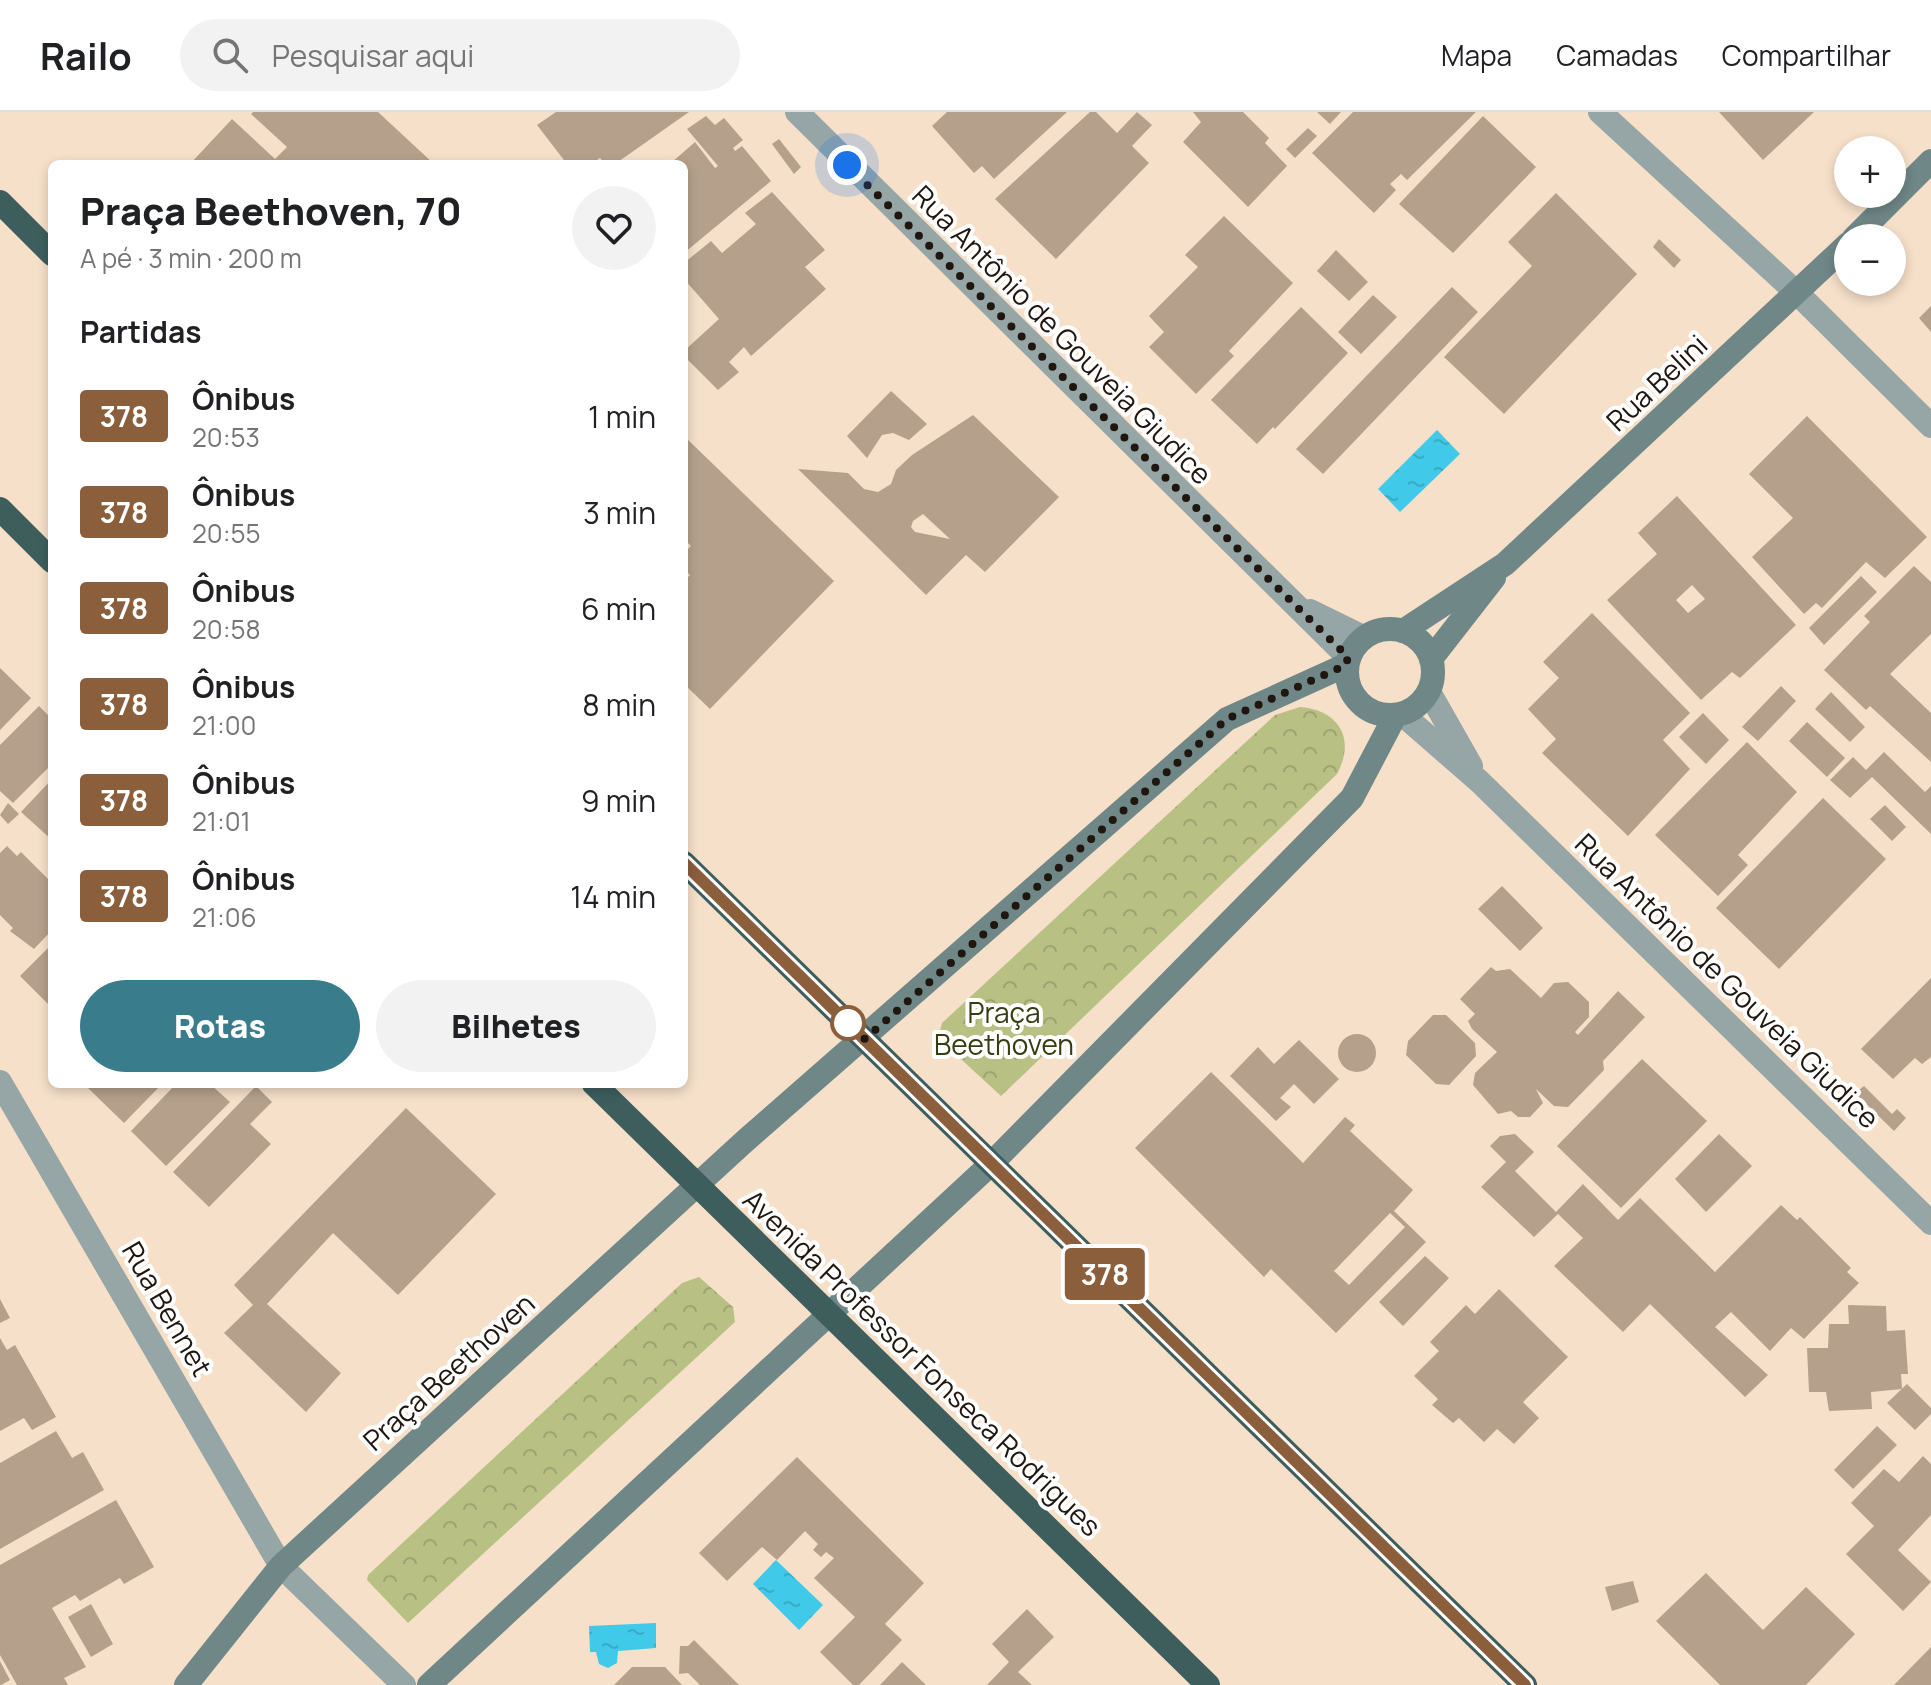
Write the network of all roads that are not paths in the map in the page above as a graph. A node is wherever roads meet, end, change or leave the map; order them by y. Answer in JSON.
{"nodes":[{"id":1,"x":797,"y":112,"type":"edge"},
{"id":2,"x":1600,"y":112,"type":"edge"},
{"id":3,"x":1931,"y":161,"type":"edge"},
{"id":4,"x":0,"y":202,"type":"edge"},
{"id":5,"x":1868,"y":224,"type":"edge"},
{"id":6,"x":48,"y":250,"type":"edge"},
{"id":7,"x":1834,"y":258,"type":"edge"},
{"id":8,"x":1798,"y":294,"type":"junction"},
{"id":9,"x":1931,"y":426,"type":"edge"},
{"id":10,"x":0,"y":509,"type":"edge"},
{"id":11,"x":48,"y":557,"type":"edge"},
{"id":12,"x":1505,"y":564,"type":"junction"},
{"id":13,"x":1286,"y":599,"type":"junction"},
{"id":14,"x":1403,"y":631,"type":"junction"},
{"id":15,"x":1363,"y":637,"type":"junction"},
{"id":16,"x":1431,"y":659,"type":"junction"},
{"id":17,"x":1347,"y":661,"type":"junction"},
{"id":18,"x":1429,"y":692,"type":"junction"},
{"id":19,"x":1398,"y":715,"type":"junction"},
{"id":20,"x":1480,"y":782,"type":"junction"},
{"id":21,"x":688,"y":867,"type":"edge"},
{"id":22,"x":865,"y":1039,"type":"junction"},
{"id":23,"x":0,"y":1082,"type":"edge"},
{"id":24,"x":598,"y":1088,"type":"edge"},
{"id":25,"x":992,"y":1163,"type":"junction"},
{"id":26,"x":697,"y":1186,"type":"junction"},
{"id":27,"x":1931,"y":1223,"type":"edge"},
{"id":28,"x":830,"y":1315,"type":"junction"},
{"id":29,"x":281,"y":1566,"type":"junction"},
{"id":30,"x":186,"y":1685,"type":"edge"},
{"id":31,"x":404,"y":1685,"type":"edge"},
{"id":32,"x":429,"y":1685,"type":"edge"},
{"id":33,"x":1208,"y":1685,"type":"edge"},
{"id":34,"x":1525,"y":1685,"type":"edge"}],
"edges":[{"from":1,"to":13,"type":"street","name":"Rua Antônio de Gouveia Giudice"},
{"from":2,"to":8,"type":"street"},
{"from":3,"to":5,"type":"street"},
{"from":4,"to":6,"type":"highway"},
{"from":7,"to":8,"type":"street","name":"Rua Belini"},
{"from":8,"to":9,"type":"street"},
{"from":8,"to":12,"type":"street","name":"Rua Belini"},
{"from":10,"to":11,"type":"highway"},
{"from":12,"to":14,"type":"street","name":"Rua Belini"},
{"from":12,"to":16,"type":"street","name":"Rua Belini"},
{"from":13,"to":15,"type":"street","name":"Rua Antônio de Gouveia Giudice"},
{"from":13,"to":17,"type":"street","name":"Rua Antônio de Gouveia Giudice"},
{"from":14,"to":15,"type":"street"},
{"from":14,"to":16,"type":"street"},
{"from":15,"to":17,"type":"street"},
{"from":16,"to":18,"type":"street"},
{"from":17,"to":19,"type":"street"},
{"from":17,"to":22,"type":"street","name":"Praça Beethoven"},
{"from":18,"to":19,"type":"street"},
{"from":18,"to":20,"type":"street","name":"Rua Antônio de Gouveia Giudice"},
{"from":19,"to":20,"type":"street","name":"Rua Antônio de Gouveia Giudice"},
{"from":19,"to":25,"type":"street"},
{"from":20,"to":27,"type":"street","name":"Rua Antônio de Gouveia Giudice"},
{"from":21,"to":22,"type":"highway"},
{"from":22,"to":25,"type":"highway"},
{"from":22,"to":26,"type":"street","name":"Praça Beethoven"},
{"from":23,"to":29,"type":"street","name":"Rua Bennet"},
{"from":24,"to":26,"type":"highway","name":"Avenida Professor Fonseca Rodrigues"},
{"from":25,"to":28,"type":"street"},
{"from":25,"to":34,"type":"highway"},
{"from":26,"to":28,"type":"highway","name":"Avenida Professor Fonseca Rodrigues"},
{"from":26,"to":29,"type":"street","name":"Praça Beethoven"},
{"from":28,"to":32,"type":"street"},
{"from":28,"to":33,"type":"highway","name":"Avenida Professor Fonseca Rodrigues"},
{"from":29,"to":30,"type":"street","name":"Praça Beethoven"},
{"from":29,"to":31,"type":"street"}]}
